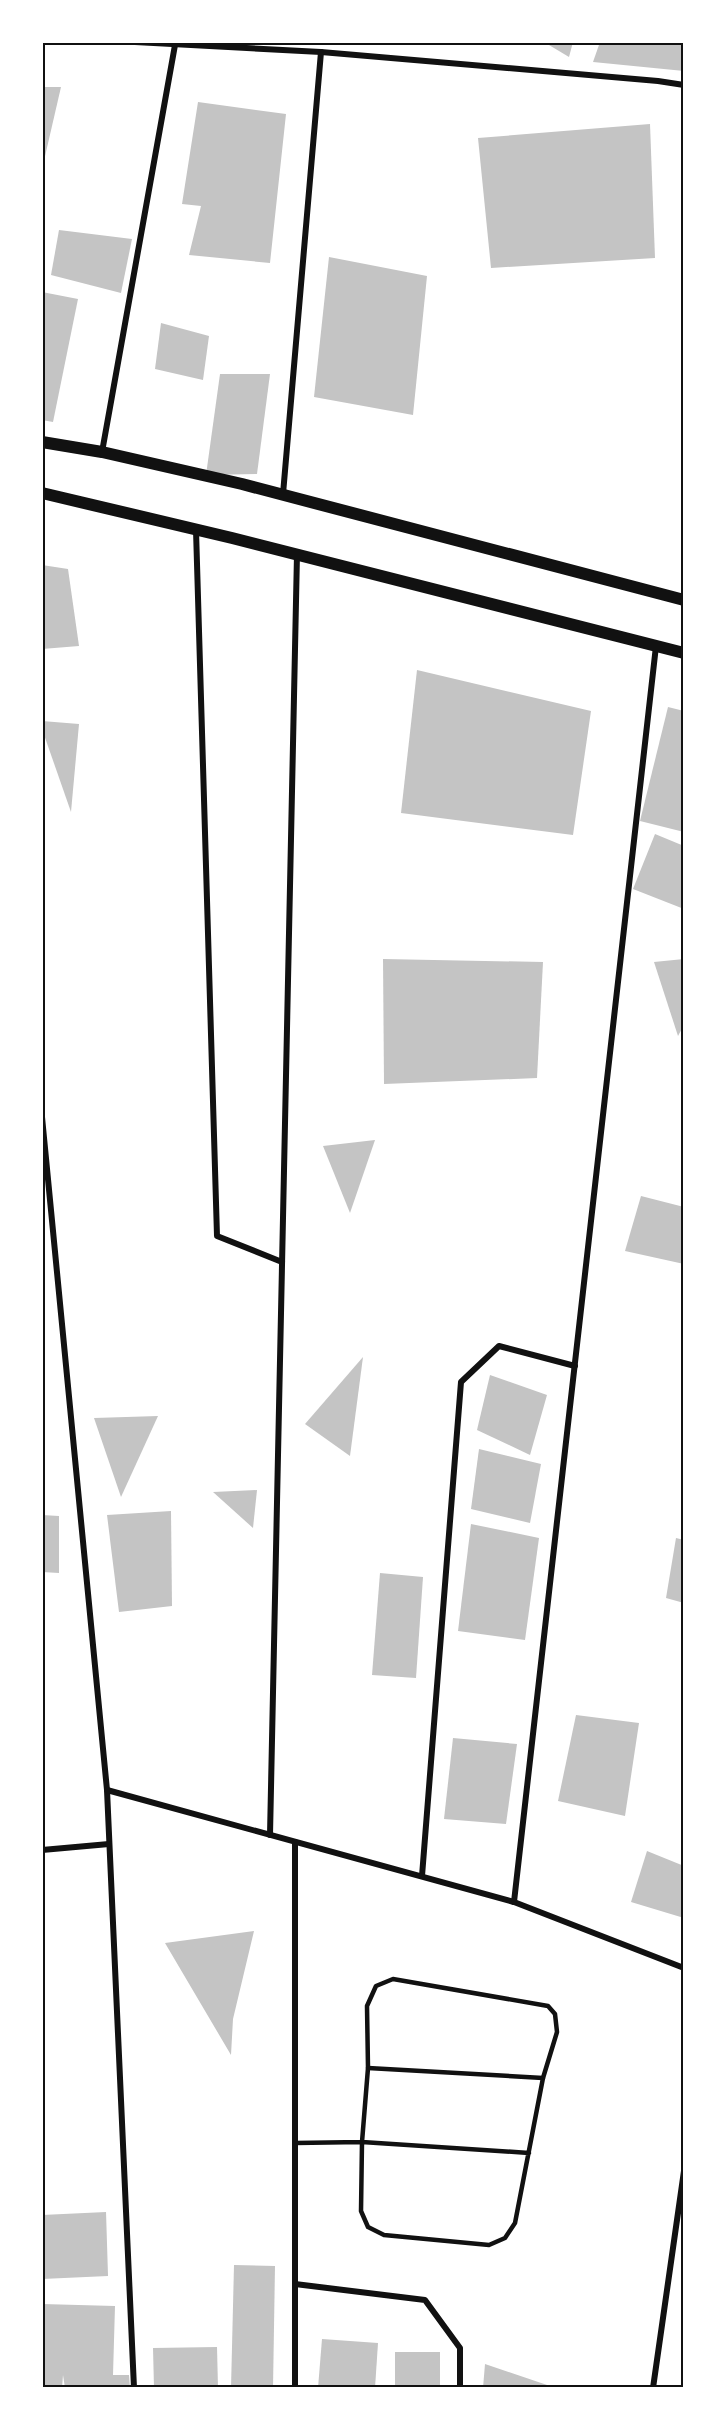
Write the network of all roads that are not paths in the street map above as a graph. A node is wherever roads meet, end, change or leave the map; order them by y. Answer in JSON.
{"nodes":[{"id":1,"x":135,"y":42,"type":"edge"},
{"id":2,"x":175,"y":45,"type":"junction"},
{"id":3,"x":321,"y":52,"type":"junction"},
{"id":4,"x":684,"y":85,"type":"edge"},
{"id":5,"x":42,"y":442,"type":"edge"},
{"id":6,"x":102,"y":452,"type":"junction"},
{"id":7,"x":42,"y":493,"type":"edge"},
{"id":8,"x":283,"y":494,"type":"junction"},
{"id":9,"x":196,"y":529,"type":"junction"},
{"id":10,"x":297,"y":554,"type":"junction"},
{"id":11,"x":684,"y":600,"type":"edge"},
{"id":12,"x":656,"y":645,"type":"junction"},
{"id":13,"x":684,"y":652,"type":"edge"},
{"id":14,"x":42,"y":1117,"type":"edge"},
{"id":15,"x":282,"y":1262,"type":"junction"},
{"id":16,"x":575,"y":1366,"type":"junction"},
{"id":17,"x":107,"y":1790,"type":"junction"},
{"id":18,"x":270,"y":1835,"type":"junction"},
{"id":19,"x":295,"y":1842,"type":"junction"},
{"id":20,"x":109,"y":1844,"type":"junction"},
{"id":21,"x":42,"y":1850,"type":"edge"},
{"id":22,"x":422,"y":1876,"type":"junction"},
{"id":23,"x":514,"y":1902,"type":"junction"},
{"id":24,"x":684,"y":1968,"type":"edge"},
{"id":25,"x":368,"y":2068,"type":"junction"},
{"id":26,"x":543,"y":2078,"type":"junction"},
{"id":27,"x":362,"y":2142,"type":"junction"},
{"id":28,"x":295,"y":2143,"type":"junction"},
{"id":29,"x":529,"y":2153,"type":"junction"},
{"id":30,"x":684,"y":2171,"type":"edge"},
{"id":31,"x":295,"y":2284,"type":"junction"},
{"id":32,"x":134,"y":2388,"type":"edge"},
{"id":33,"x":295,"y":2388,"type":"edge"},
{"id":34,"x":460,"y":2388,"type":"edge"},
{"id":35,"x":653,"y":2388,"type":"edge"}],
"edges":[{"from":1,"to":2,"type":"street"},
{"from":2,"to":3,"type":"street"},
{"from":2,"to":6,"type":"street"},
{"from":3,"to":4,"type":"street"},
{"from":3,"to":8,"type":"street"},
{"from":5,"to":6,"type":"main road"},
{"from":6,"to":8,"type":"main road"},
{"from":7,"to":9,"type":"main road"},
{"from":8,"to":11,"type":"main road"},
{"from":9,"to":10,"type":"main road"},
{"from":9,"to":15,"type":"street"},
{"from":10,"to":12,"type":"main road"},
{"from":10,"to":15,"type":"street"},
{"from":12,"to":13,"type":"main road"},
{"from":12,"to":16,"type":"street"},
{"from":14,"to":17,"type":"street"},
{"from":15,"to":18,"type":"street"},
{"from":16,"to":22,"type":"street"},
{"from":16,"to":23,"type":"street"},
{"from":17,"to":18,"type":"street"},
{"from":17,"to":20,"type":"street"},
{"from":18,"to":19,"type":"street"},
{"from":19,"to":22,"type":"street"},
{"from":19,"to":28,"type":"street"},
{"from":20,"to":21,"type":"street"},
{"from":20,"to":32,"type":"street"},
{"from":22,"to":23,"type":"street"},
{"from":23,"to":24,"type":"street"},
{"from":25,"to":26,"type":"lane"},
{"from":25,"to":26,"type":"lane"},
{"from":25,"to":27,"type":"lane"},
{"from":26,"to":29,"type":"lane"},
{"from":27,"to":28,"type":"lane"},
{"from":27,"to":29,"type":"lane"},
{"from":27,"to":29,"type":"lane"},
{"from":28,"to":31,"type":"street"},
{"from":30,"to":35,"type":"street"},
{"from":31,"to":33,"type":"street"},
{"from":31,"to":34,"type":"street"}]}
